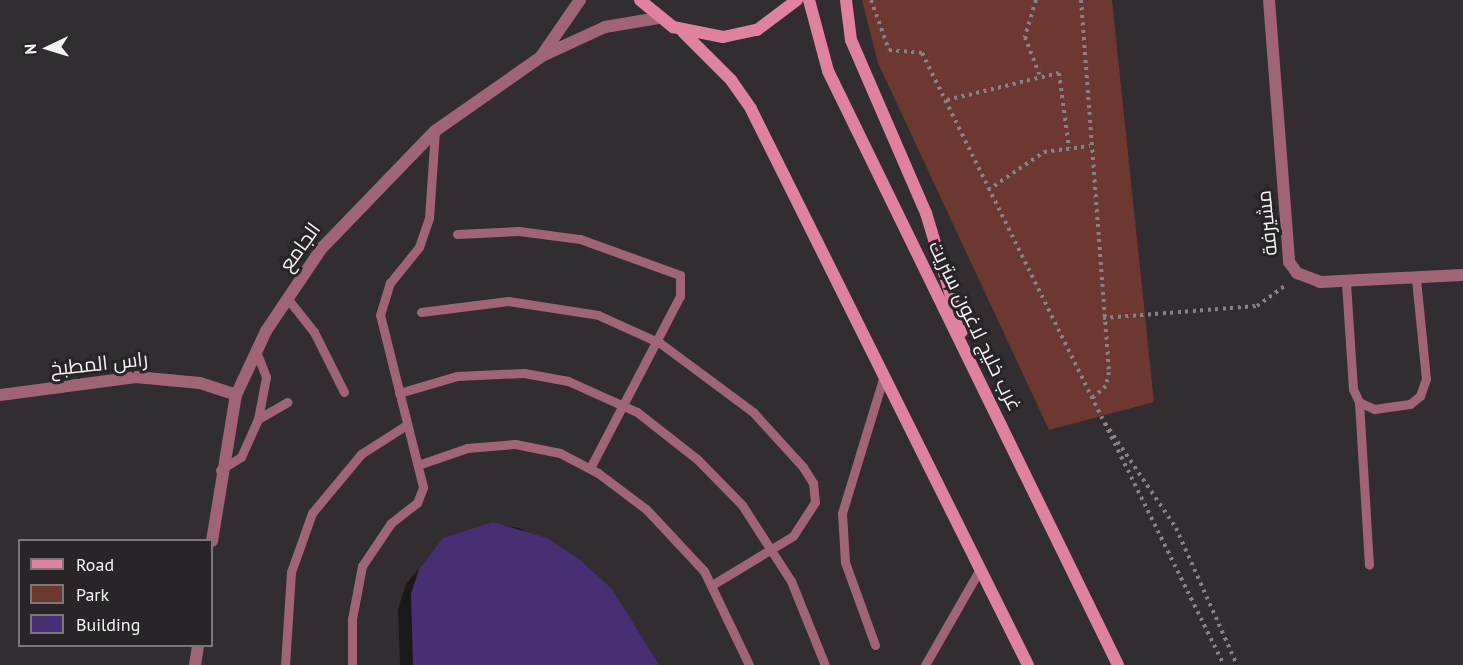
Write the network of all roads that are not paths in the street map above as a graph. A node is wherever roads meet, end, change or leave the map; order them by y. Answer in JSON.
{"nodes":[{"id":1,"x":580,"y":0,"type":"edge"},
{"id":2,"x":640,"y":0,"type":"edge"},
{"id":3,"x":797,"y":0,"type":"edge"},
{"id":4,"x":809,"y":0,"type":"edge"},
{"id":5,"x":846,"y":0,"type":"edge"},
{"id":6,"x":1269,"y":0,"type":"edge"},
{"id":7,"x":658,"y":18,"type":"junction"},
{"id":8,"x":683,"y":32,"type":"junction"},
{"id":9,"x":542,"y":56,"type":"junction"},
{"id":10,"x":435,"y":131,"type":"junction"},
{"id":11,"x":457,"y":234,"type":"dead end"},
{"id":12,"x":1463,"y":275,"type":"edge"},
{"id":13,"x":1416,"y":278,"type":"junction"},
{"id":14,"x":1346,"y":283,"type":"junction"},
{"id":15,"x":287,"y":298,"type":"junction"},
{"id":16,"x":421,"y":312,"type":"dead end"},
{"id":17,"x":657,"y":341,"type":"junction"},
{"id":18,"x":965,"y":348,"type":"junction"},
{"id":19,"x":256,"y":351,"type":"junction"},
{"id":20,"x":884,"y":376,"type":"junction"},
{"id":21,"x":344,"y":392,"type":"dead end"},
{"id":22,"x":399,"y":393,"type":"junction"},
{"id":23,"x":0,"y":395,"type":"edge"},
{"id":24,"x":236,"y":395,"type":"junction"},
{"id":25,"x":288,"y":402,"type":"dead end"},
{"id":26,"x":1359,"y":402,"type":"junction"},
{"id":27,"x":625,"y":404,"type":"junction"},
{"id":28,"x":258,"y":419,"type":"junction"},
{"id":29,"x":405,"y":426,"type":"junction"},
{"id":30,"x":418,"y":465,"type":"junction"},
{"id":31,"x":590,"y":468,"type":"junction"},
{"id":32,"x":220,"y":470,"type":"junction"},
{"id":33,"x":212,"y":539,"type":"edge"},
{"id":34,"x":773,"y":548,"type":"junction"},
{"id":35,"x":1369,"y":565,"type":"dead end"},
{"id":36,"x":980,"y":569,"type":"junction"},
{"id":37,"x":712,"y":585,"type":"junction"},
{"id":38,"x":875,"y":645,"type":"dead end"},
{"id":39,"x":198,"y":647,"type":"edge"},
{"id":40,"x":196,"y":664,"type":"edge"},
{"id":41,"x":285,"y":665,"type":"edge"},
{"id":42,"x":352,"y":665,"type":"edge"},
{"id":43,"x":749,"y":665,"type":"edge"},
{"id":44,"x":825,"y":665,"type":"edge"},
{"id":45,"x":925,"y":665,"type":"edge"},
{"id":46,"x":1028,"y":665,"type":"edge"},
{"id":47,"x":1118,"y":665,"type":"edge"}],
"edges":[{"from":1,"to":9,"type":"street","name":"الجامع"},
{"from":2,"to":7,"type":"street"},
{"from":3,"to":8,"type":"street"},
{"from":4,"to":18,"type":"street","name":"غرب خليج لاغون ستريت"},
{"from":5,"to":18,"type":"street"},
{"from":6,"to":14,"type":"street","name":"مشيرفة"},
{"from":7,"to":8,"type":"street"},
{"from":7,"to":9,"type":"street","name":"الجامع"},
{"from":8,"to":20,"type":"street"},
{"from":9,"to":10,"type":"street","name":"الجامع"},
{"from":10,"to":15,"type":"street","name":"الجامع"},
{"from":10,"to":22,"type":"lane"},
{"from":11,"to":17,"type":"lane"},
{"from":12,"to":13,"type":"street","name":"مشيرفة"},
{"from":13,"to":14,"type":"street","name":"مشيرفة"},
{"from":13,"to":26,"type":"lane"},
{"from":14,"to":26,"type":"lane"},
{"from":15,"to":19,"type":"street","name":"الجامع"},
{"from":15,"to":21,"type":"lane"},
{"from":16,"to":17,"type":"lane"},
{"from":17,"to":27,"type":"lane"},
{"from":17,"to":34,"type":"lane"},
{"from":18,"to":47,"type":"street","name":"غرب خليج لاغون ستريت"},
{"from":19,"to":24,"type":"street","name":"الجامع"},
{"from":19,"to":28,"type":"lane"},
{"from":20,"to":36,"type":"street"},
{"from":20,"to":38,"type":"lane"},
{"from":22,"to":27,"type":"lane"},
{"from":22,"to":29,"type":"lane"},
{"from":23,"to":24,"type":"street","name":"راس المطبخ"},
{"from":24,"to":32,"type":"street","name":"الجامع"},
{"from":25,"to":28,"type":"lane"},
{"from":26,"to":35,"type":"lane"},
{"from":27,"to":31,"type":"lane"},
{"from":27,"to":34,"type":"lane"},
{"from":28,"to":32,"type":"lane"},
{"from":29,"to":30,"type":"lane"},
{"from":29,"to":41,"type":"lane"},
{"from":30,"to":31,"type":"lane"},
{"from":30,"to":42,"type":"lane"},
{"from":31,"to":37,"type":"lane"},
{"from":32,"to":33,"type":"street","name":"الجامع"},
{"from":34,"to":37,"type":"lane"},
{"from":34,"to":44,"type":"lane"},
{"from":36,"to":45,"type":"lane"},
{"from":36,"to":46,"type":"street"},
{"from":37,"to":43,"type":"lane"},
{"from":39,"to":40,"type":"street"}]}
